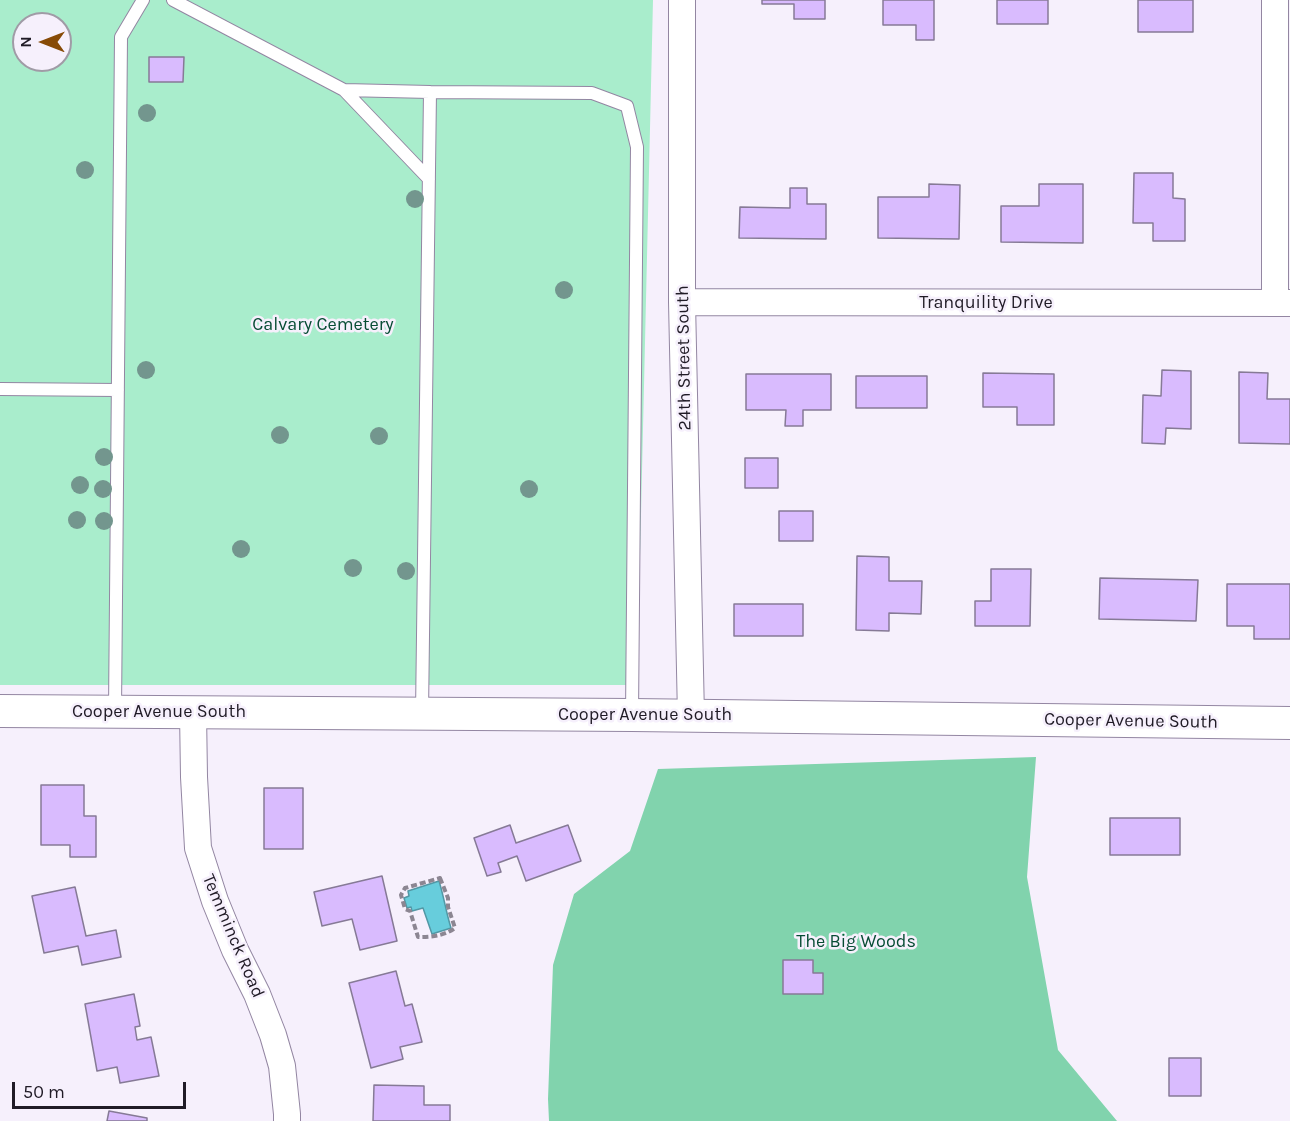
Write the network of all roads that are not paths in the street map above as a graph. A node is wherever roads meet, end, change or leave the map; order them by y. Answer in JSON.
{"nodes":[{"id":1,"x":143,"y":0,"type":"edge"},
{"id":2,"x":172,"y":0,"type":"edge"},
{"id":3,"x":682,"y":0,"type":"edge"},
{"id":4,"x":1275,"y":0,"type":"edge"},
{"id":5,"x":344,"y":90,"type":"junction"},
{"id":6,"x":430,"y":92,"type":"junction"},
{"id":7,"x":429,"y":179,"type":"junction"},
{"id":8,"x":682,"y":302,"type":"junction"},
{"id":9,"x":1282,"y":303,"type":"edge"},
{"id":10,"x":0,"y":389,"type":"edge"},
{"id":11,"x":118,"y":390,"type":"junction"},
{"id":12,"x":0,"y":711,"type":"edge"},
{"id":13,"x":115,"y":712,"type":"junction"},
{"id":14,"x":193,"y":712,"type":"junction"},
{"id":15,"x":422,"y":714,"type":"junction"},
{"id":16,"x":632,"y":715,"type":"junction"},
{"id":17,"x":691,"y":716,"type":"junction"},
{"id":18,"x":1290,"y":723,"type":"edge"},
{"id":19,"x":287,"y":1121,"type":"edge"}],
"edges":[{"from":1,"to":11,"type":"lane"},
{"from":2,"to":5,"type":"lane"},
{"from":3,"to":8,"type":"street","name":"24th Street South"},
{"from":4,"to":9,"type":"street"},
{"from":5,"to":6,"type":"lane"},
{"from":5,"to":7,"type":"lane"},
{"from":6,"to":7,"type":"lane"},
{"from":6,"to":16,"type":"lane"},
{"from":7,"to":15,"type":"lane"},
{"from":8,"to":9,"type":"street","name":"Tranquility Drive"},
{"from":8,"to":17,"type":"street","name":"24th Street South"},
{"from":10,"to":11,"type":"lane"},
{"from":11,"to":13,"type":"lane"},
{"from":12,"to":13,"type":"street","name":"Cooper Avenue South"},
{"from":13,"to":14,"type":"street","name":"Cooper Avenue South"},
{"from":14,"to":15,"type":"street","name":"Cooper Avenue South"},
{"from":14,"to":19,"type":"street","name":"Temminck Road"},
{"from":15,"to":16,"type":"street","name":"Cooper Avenue South"},
{"from":16,"to":17,"type":"street","name":"Cooper Avenue South"},
{"from":17,"to":18,"type":"street","name":"Cooper Avenue South"}]}
